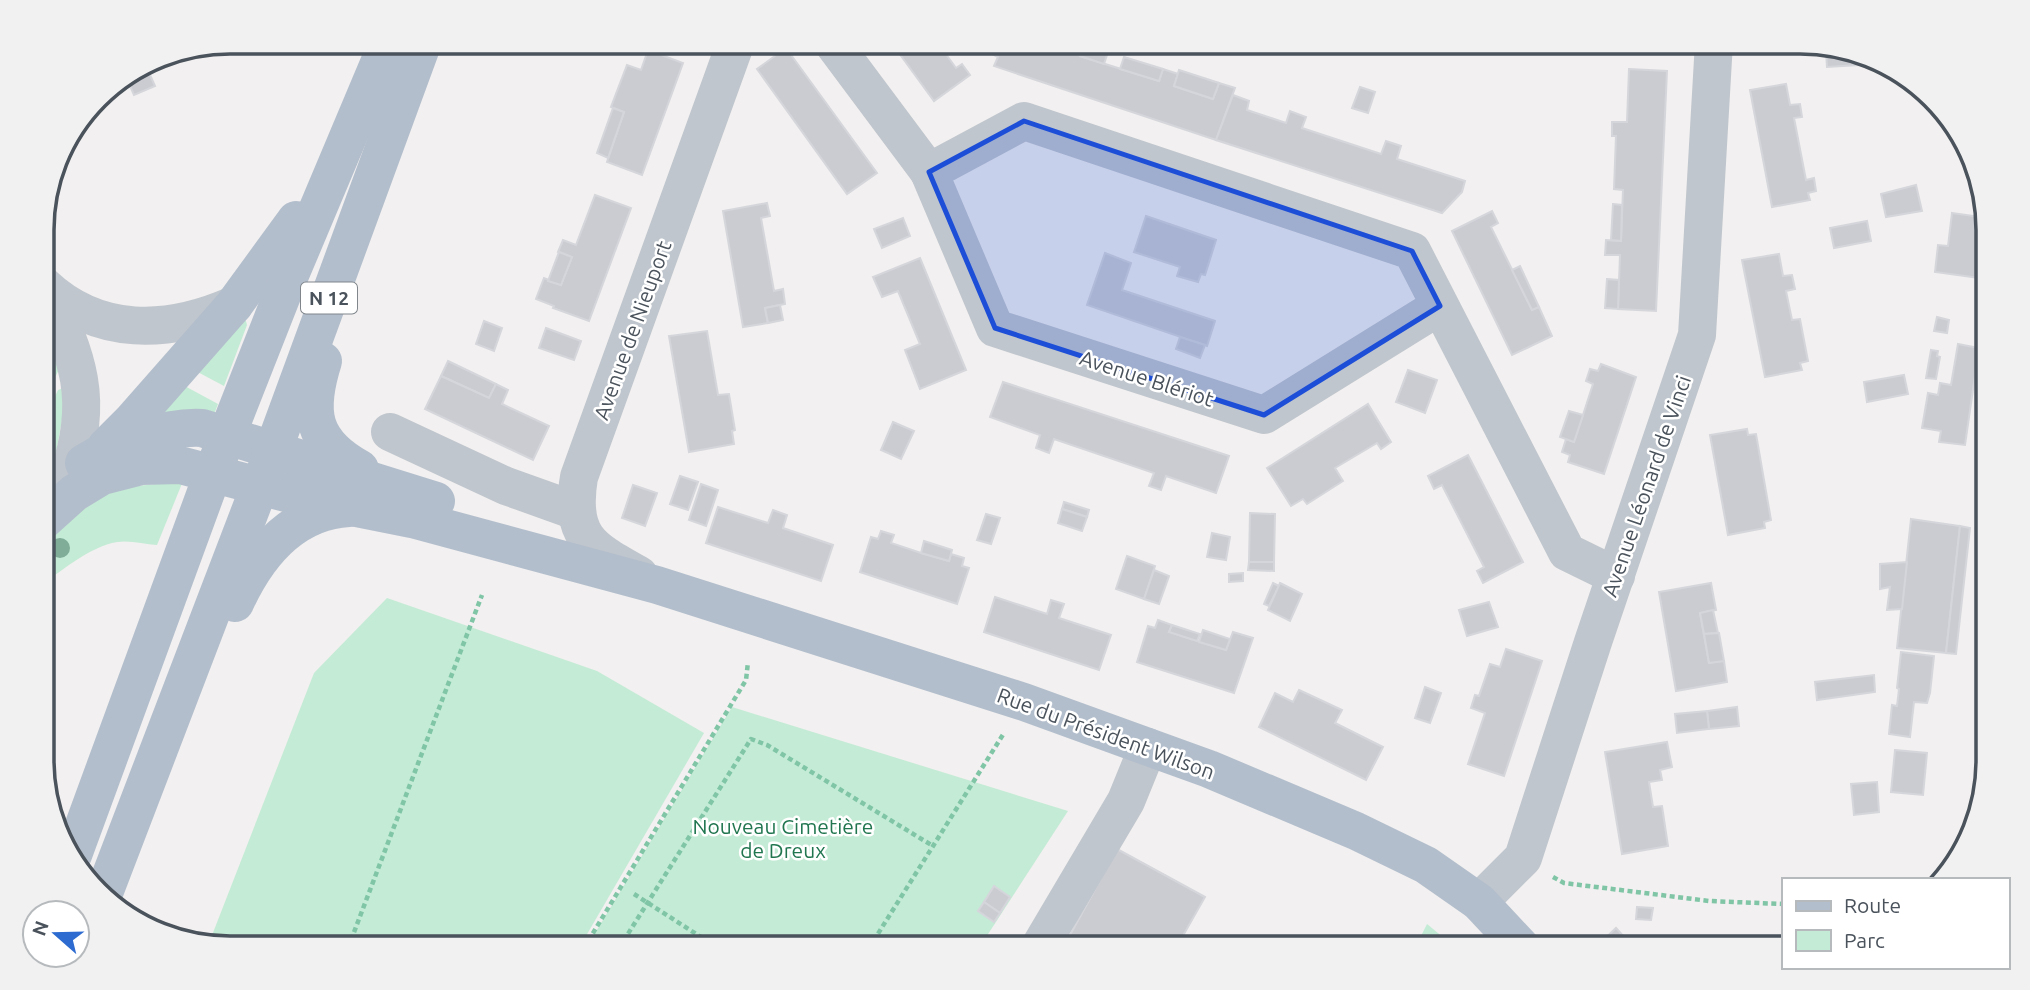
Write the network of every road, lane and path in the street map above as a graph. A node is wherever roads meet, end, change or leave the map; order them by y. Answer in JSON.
{"nodes":[{"id":1,"x":1713,"y":54,"type":"edge"},
{"id":2,"x":403,"y":55,"type":"edge"},
{"id":3,"x":407,"y":55,"type":"edge"},
{"id":4,"x":408,"y":55,"type":"edge"},
{"id":5,"x":731,"y":55,"type":"edge"},
{"id":6,"x":841,"y":55,"type":"edge"},
{"id":7,"x":346,"y":141,"type":"junction"},
{"id":8,"x":929,"y":172,"type":"junction"},
{"id":9,"x":55,"y":296,"type":"edge"},
{"id":10,"x":234,"y":305,"type":"junction"},
{"id":11,"x":1440,"y":306,"type":"junction"},
{"id":12,"x":55,"y":309,"type":"edge"},
{"id":13,"x":390,"y":432,"type":"dead end"},
{"id":14,"x":227,"y":435,"type":"junction"},
{"id":15,"x":273,"y":450,"type":"junction"},
{"id":16,"x":99,"y":454,"type":"junction"},
{"id":17,"x":212,"y":472,"type":"junction"},
{"id":18,"x":260,"y":485,"type":"junction"},
{"id":19,"x":55,"y":489,"type":"edge"},
{"id":20,"x":399,"y":489,"type":"junction"},
{"id":21,"x":359,"y":509,"type":"junction"},
{"id":22,"x":54,"y":511,"type":"edge"},
{"id":23,"x":576,"y":512,"type":"junction"},
{"id":24,"x":1616,"y":576,"type":"junction"},
{"id":25,"x":657,"y":585,"type":"junction"},
{"id":26,"x":482,"y":595,"type":"dead end"},
{"id":27,"x":748,"y":662,"type":"dead end"},
{"id":28,"x":1024,"y":702,"type":"junction"},
{"id":29,"x":1148,"y":747,"type":"junction"},
{"id":30,"x":77,"y":845,"type":"edge"},
{"id":31,"x":933,"y":846,"type":"junction"},
{"id":32,"x":1523,"y":858,"type":"junction"},
{"id":33,"x":107,"y":885,"type":"edge"},
{"id":34,"x":107,"y":885,"type":"edge"},
{"id":35,"x":635,"y":894,"type":"dead end"},
{"id":36,"x":1479,"y":902,"type":"junction"},
{"id":37,"x":648,"y":903,"type":"junction"},
{"id":38,"x":1782,"y":904,"type":"edge"},
{"id":39,"x":1046,"y":935,"type":"edge"},
{"id":40,"x":1510,"y":935,"type":"edge"},
{"id":41,"x":353,"y":936,"type":"edge"},
{"id":42,"x":591,"y":936,"type":"edge"},
{"id":43,"x":627,"y":936,"type":"edge"},
{"id":44,"x":699,"y":936,"type":"edge"},
{"id":45,"x":877,"y":936,"type":"edge"}],
"edges":[{"from":1,"to":24,"type":"street","name":"Avenue Léonard de Vinci"},
{"from":2,"to":7,"type":"main road","number":"N 12"},
{"from":3,"to":15,"type":"main road","number":"N 12"},
{"from":4,"to":20,"type":"main road"},
{"from":5,"to":23,"type":"street","name":"Avenue de Nieuport"},
{"from":6,"to":8,"type":"street","name":"Avenue Blériot"},
{"from":7,"to":10,"type":"main road","number":"N 12"},
{"from":7,"to":14,"type":"main road","number":"N 12"},
{"from":8,"to":11,"type":"street"},
{"from":8,"to":11,"type":"street","name":"Avenue Blériot"},
{"from":9,"to":10,"type":"street"},
{"from":10,"to":16,"type":"main road","number":"N 12"},
{"from":11,"to":24,"type":"street"},
{"from":12,"to":19,"type":"street"},
{"from":13,"to":23,"type":"street"},
{"from":14,"to":15,"type":"main road"},
{"from":14,"to":16,"type":"main road"},
{"from":14,"to":17,"type":"main road","number":"N 12"},
{"from":15,"to":18,"type":"main road","number":"N 12"},
{"from":15,"to":20,"type":"main road"},
{"from":16,"to":19,"type":"main road"},
{"from":17,"to":18,"type":"main road"},
{"from":17,"to":22,"type":"main road"},
{"from":17,"to":30,"type":"main road","number":"N 12"},
{"from":18,"to":21,"type":"main road"},
{"from":18,"to":33,"type":"main road","number":"N 12"},
{"from":20,"to":25,"type":"main road"},
{"from":21,"to":25,"type":"main road"},
{"from":21,"to":34,"type":"main road"},
{"from":23,"to":25,"type":"street"},
{"from":24,"to":32,"type":"street","name":"Avenue Léonard de Vinci"},
{"from":25,"to":28,"type":"main road","name":"Rue du Président Wilson"},
{"from":26,"to":41,"type":"path"},
{"from":27,"to":42,"type":"path"},
{"from":28,"to":29,"type":"main road","name":"Rue du Président Wilson"},
{"from":28,"to":31,"type":"path"},
{"from":29,"to":36,"type":"main road","name":"Rue du Président Wilson"},
{"from":29,"to":39,"type":"street"},
{"from":31,"to":37,"type":"path"},
{"from":31,"to":45,"type":"path"},
{"from":32,"to":36,"type":"street","name":"Avenue Léonard de Vinci"},
{"from":32,"to":38,"type":"path"},
{"from":35,"to":37,"type":"path"},
{"from":36,"to":40,"type":"main road","name":"Rue du Président Wilson"},
{"from":37,"to":43,"type":"path"},
{"from":37,"to":44,"type":"path"}]}
